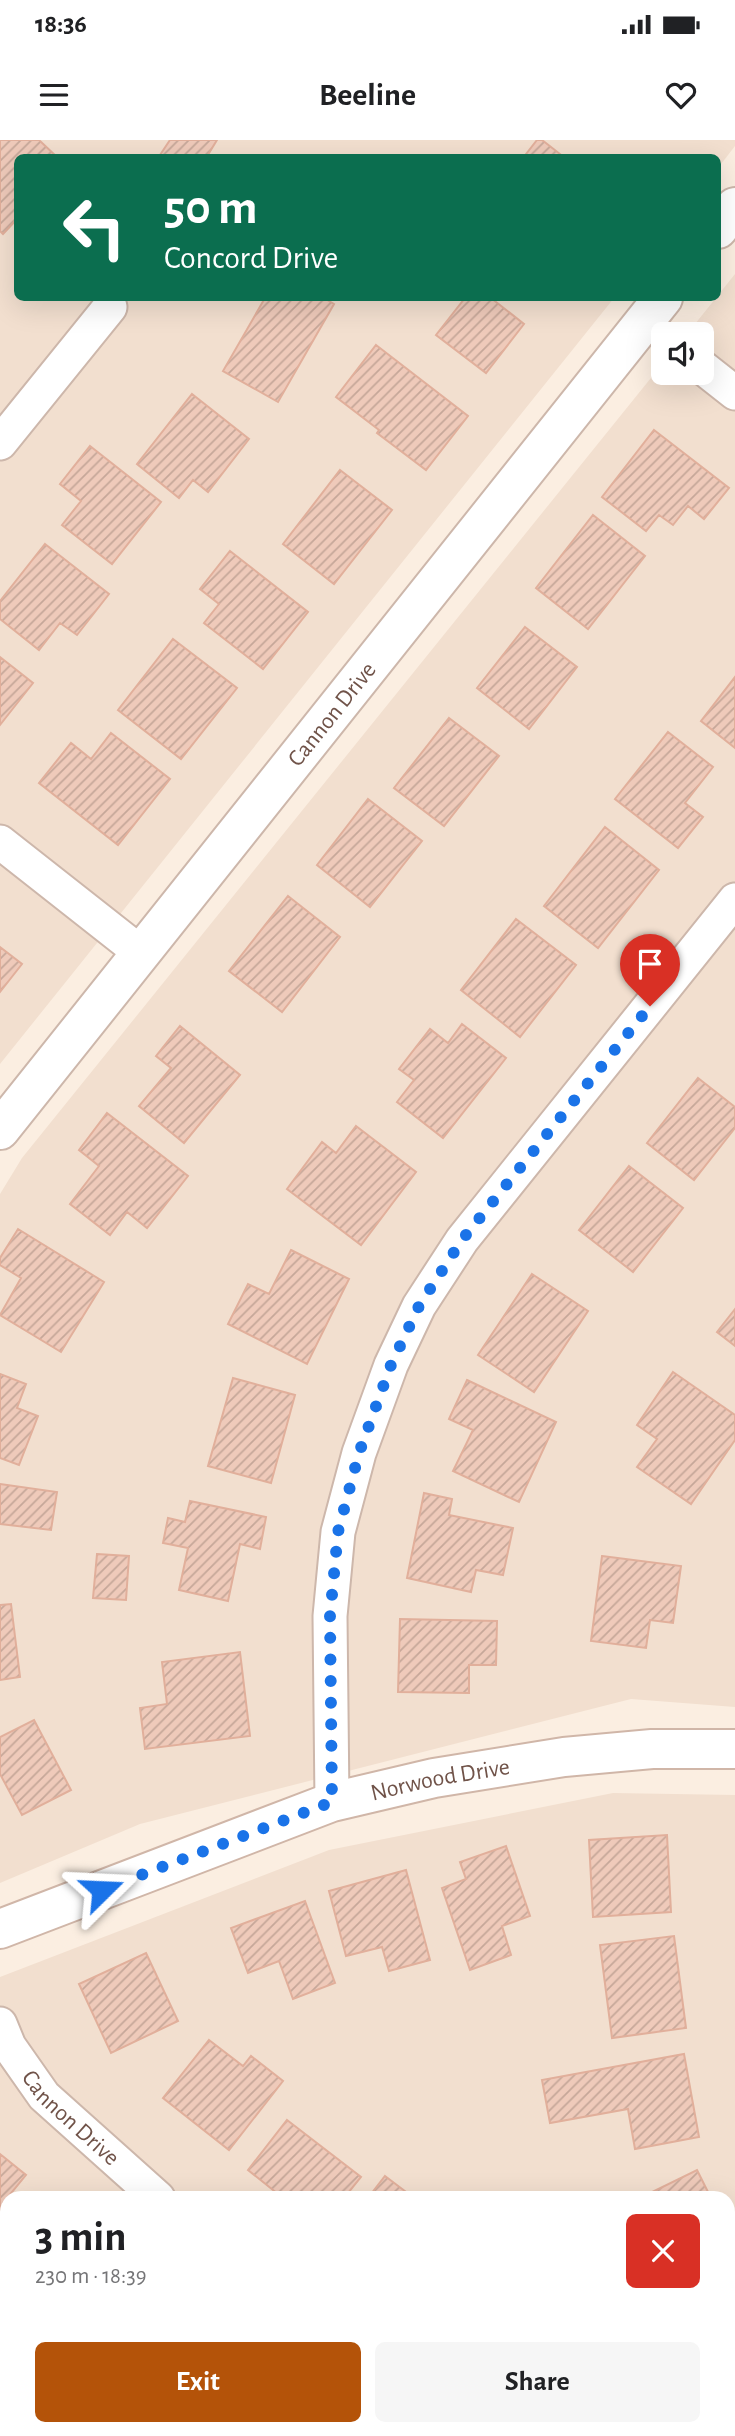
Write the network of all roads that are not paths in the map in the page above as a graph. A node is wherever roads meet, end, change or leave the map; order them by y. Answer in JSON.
{"nodes":[{"id":1,"x":735,"y":207,"type":"edge"},
{"id":2,"x":721,"y":225,"type":"edge"},
{"id":3,"x":110,"y":307,"type":"dead end"},
{"id":4,"x":657,"y":318,"type":"edge"},
{"id":5,"x":714,"y":376,"type":"edge"},
{"id":6,"x":735,"y":393,"type":"edge"},
{"id":7,"x":0,"y":443,"type":"edge"},
{"id":8,"x":0,"y":842,"type":"edge"},
{"id":9,"x":735,"y":900,"type":"edge"},
{"id":10,"x":141,"y":953,"type":"junction"},
{"id":11,"x":0,"y":1130,"type":"edge"},
{"id":12,"x":735,"y":1749,"type":"edge"},
{"id":13,"x":332,"y":1802,"type":"junction"},
{"id":14,"x":0,"y":1929,"type":"edge"},
{"id":15,"x":0,"y":2024,"type":"edge"},
{"id":16,"x":150,"y":2191,"type":"edge"}],
"edges":[{"from":1,"to":2,"type":"street"},
{"from":3,"to":7,"type":"street"},
{"from":4,"to":10,"type":"street","name":"Cannon Drive"},
{"from":5,"to":6,"type":"street"},
{"from":8,"to":10,"type":"street"},
{"from":9,"to":13,"type":"street"},
{"from":10,"to":11,"type":"street","name":"Cannon Drive"},
{"from":12,"to":13,"type":"street","name":"Norwood Drive"},
{"from":13,"to":14,"type":"street","name":"Norwood Drive"},
{"from":15,"to":16,"type":"street","name":"Cannon Drive"}]}
